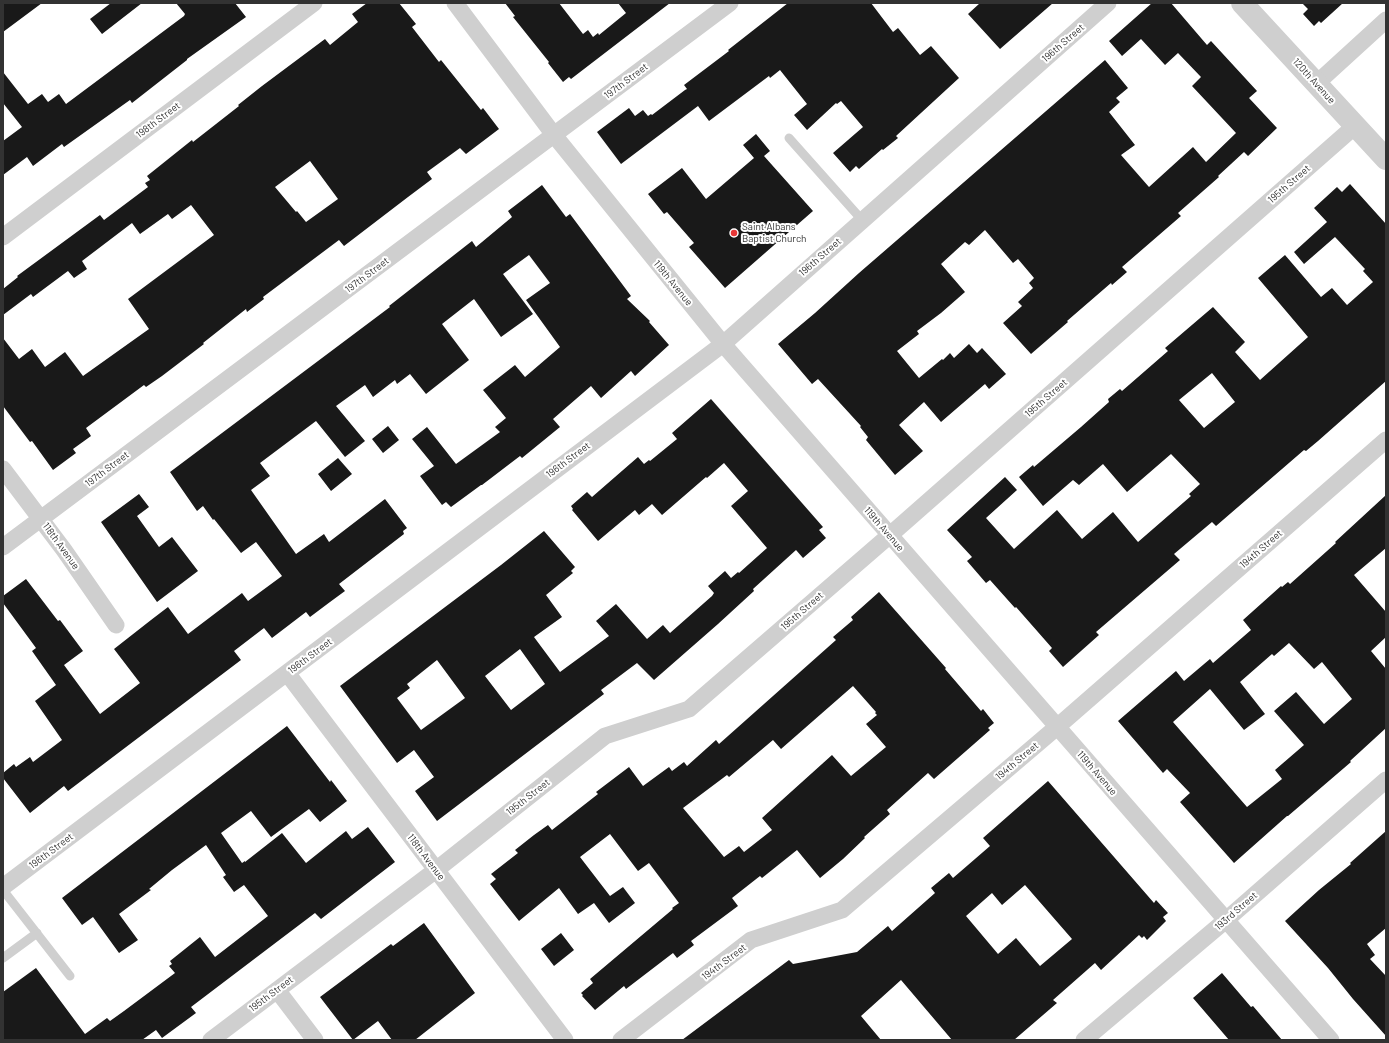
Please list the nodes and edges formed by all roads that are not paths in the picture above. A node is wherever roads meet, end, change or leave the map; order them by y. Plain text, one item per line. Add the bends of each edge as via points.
1 (314, 3) edge
2 (455, 3) edge
3 (730, 3) edge
4 (1108, 3) edge
5 (1242, 3) edge
6 (1386, 20) edge
7 (1317, 83) junction
8 (1355, 126) junction
9 (554, 135) junction
10 (789, 138) dead end
11 (1386, 159) edge
12 (862, 220) junction
13 (3, 237) edge
14 (722, 344) junction
15 (1386, 440) edge
16 (3, 469) edge
17 (40, 519) junction
18 (890, 535) junction
19 (3, 547) edge
20 (116, 625) dead end
21 (287, 673) junction
22 (1057, 727) junction
23 (1386, 780) edge
24 (436, 870) junction
25 (3, 887) edge
26 (3, 890) edge
27 (1226, 920) junction
28 (37, 933) junction
29 (3, 958) edge
30 (70, 976) dead end
31 (277, 990) junction
32 (211, 1040) edge
33 (315, 1040) edge
34 (565, 1040) edge
35 (621, 1040) edge
36 (1084, 1040) edge
37 (1331, 1040) edge

1 - 13 street, 198th Street
2 - 9 street, 119th Avenue
3 - 9 street, 197th Street
4 - 12 street, 196th Street
5 - 7 street, 120th Avenue
6 - 7 street
7 - 8 street, 120th Avenue
8 - 11 street, 120th Avenue
8 - 18 street, 195th Street
9 - 14 street, 119th Avenue
9 - 17 street, 197th Street
10 - 12 lane
12 - 14 street, 196th Street
14 - 18 street, 119th Avenue
14 - 21 street, 196th Street
15 - 22 street, 194th Street
16 - 17 street, 118th Avenue
17 - 19 street, 197th Street
17 - 20 street, 118th Avenue
18 - 22 street, 119th Avenue
18 - 24 street, 195th Street via 689,709 606,736
21 - 24 street, 118th Avenue
21 - 25 street, 196th Street
22 - 27 street, 119th Avenue
22 - 35 street, 194th Street via 842,910 751,940
23 - 27 street, 193rd Street
24 - 31 street, 195th Street
24 - 34 street, 118th Avenue
26 - 28 lane
27 - 36 street, 193rd Street
27 - 37 street, 119th Avenue
28 - 29 lane
28 - 30 lane
31 - 32 street, 195th Street
31 - 33 street

